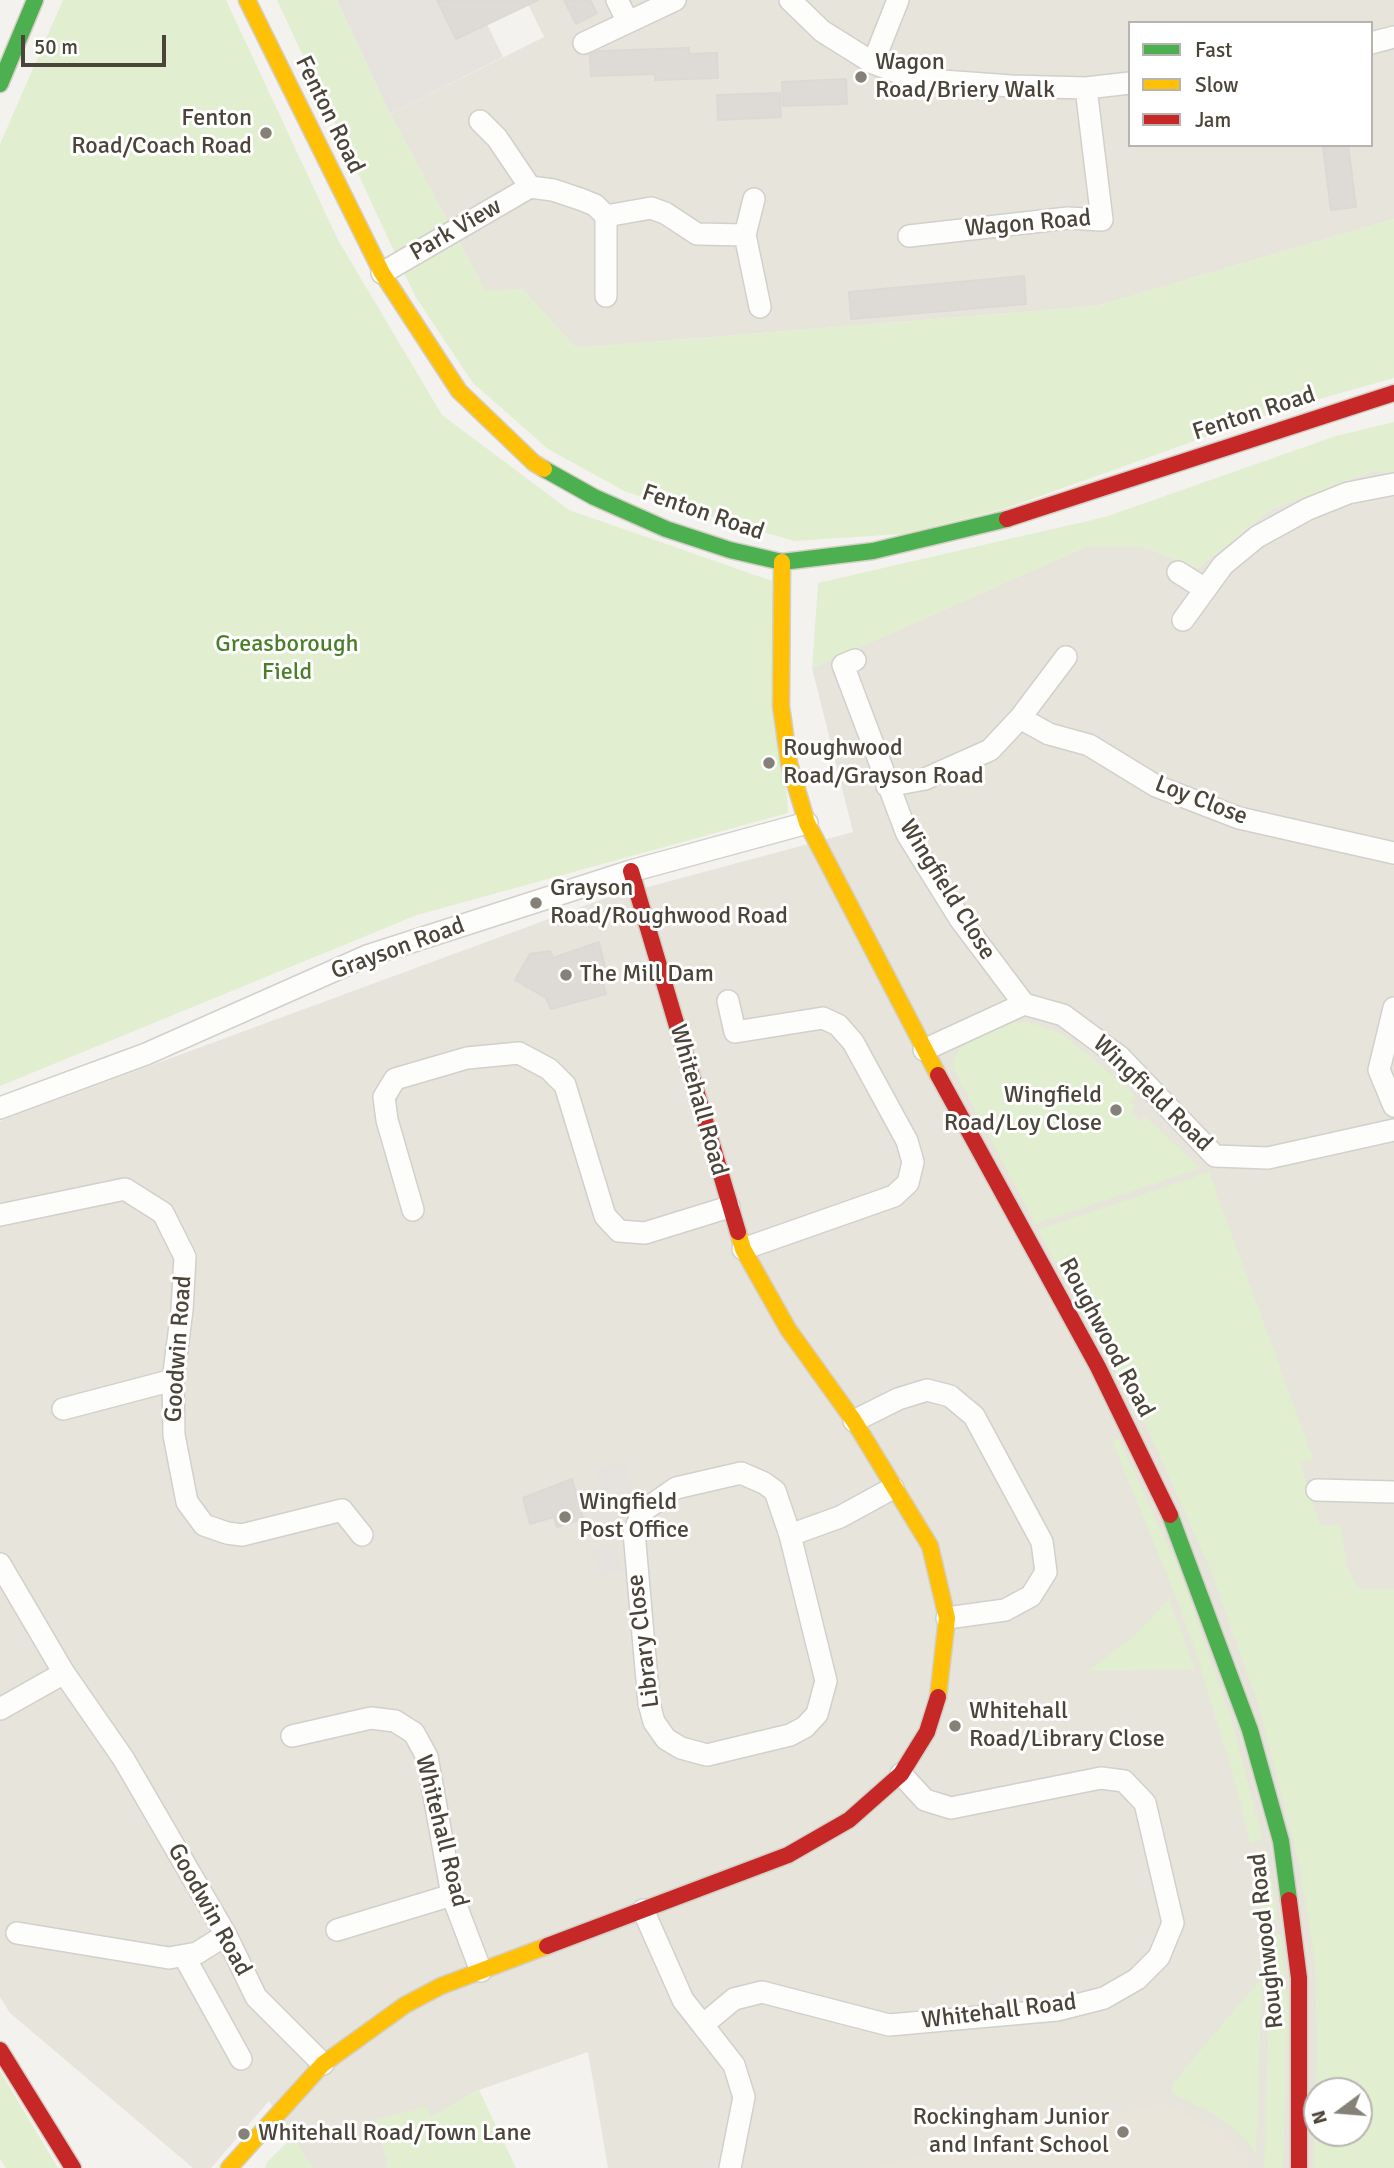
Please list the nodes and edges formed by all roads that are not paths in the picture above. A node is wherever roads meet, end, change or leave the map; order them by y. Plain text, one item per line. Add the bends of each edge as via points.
1 (35, 0) edge
2 (247, 0) edge
3 (617, 0) edge
4 (675, 0) edge
5 (790, 0) edge
6 (898, 0) edge
7 (628, 22) junction
8 (1394, 37) edge
9 (1373, 42) edge
10 (584, 43) dead end
11 (873, 63) junction
12 (1128, 83) edge
13 (0, 84) edge
14 (1086, 88) junction
15 (480, 121) dead end
16 (530, 187) junction
17 (754, 199) dead end
18 (606, 215) junction
19 (745, 235) junction
20 (909, 236) dead end
21 (382, 273) junction
22 (606, 296) dead end
23 (760, 307) dead end
24 (1394, 393) edge
25 (1394, 484) edge
26 (782, 562) junction
27 (1178, 572) dead end
28 (1205, 589) junction
29 (1183, 620) dead end
30 (1066, 657) dead end
31 (855, 660) dead end
32 (1020, 718) junction
33 (887, 786) junction
34 (807, 822) junction
35 (1394, 853) edge
36 (631, 871) junction
37 (728, 1001) dead end
38 (1024, 1004) junction
39 (1394, 1008) edge
40 (924, 1050) junction
41 (1394, 1106) edge
42 (0, 1108) edge
43 (1394, 1130) edge
44 (729, 1207) junction
45 (413, 1210) dead end
46 (0, 1215) edge
47 (743, 1249) junction
48 (173, 1380) junction
49 (63, 1409) dead end
50 (854, 1421) junction
51 (894, 1488) junction
52 (1317, 1490) dead end
53 (1394, 1492) edge
54 (362, 1535) dead end
55 (790, 1535) junction
56 (0, 1564) edge
57 (947, 1618) junction
58 (64, 1673) junction
59 (0, 1709) edge
60 (292, 1736) dead end
61 (901, 1774) junction
62 (453, 1895) junction
63 (643, 1910) junction
64 (337, 1930) dead end
65 (17, 1933) dead end
66 (226, 1935) junction
67 (184, 1956) junction
68 (481, 1970) junction
69 (704, 2024) junction
70 (0, 2050) edge
71 (241, 2059) dead end
72 (323, 2064) junction
73 (73, 2168) edge
74 (229, 2168) edge
75 (730, 2168) edge
76 (1299, 2168) edge

1 - 13 street
2 - 21 street, Fenton Road
3 - 7 street
4 - 7 street
5 - 11 street via 822,31
6 - 11 street
7 - 10 street
8 - 9 street
11 - 14 street via 915,79
12 - 14 street
14 - 20 street, Wagon Road via 1102,220 1068,218
15 - 16 street, Park View via 501,132
16 - 18 street, Park View via 580,199
16 - 21 street, Park View
17 - 19 street
18 - 19 street via 651,208 697,234
18 - 22 street
19 - 23 street
21 - 26 street, Fenton Road via 459,391 534,463 594,497 666,529
24 - 26 street, Fenton Road via 984,527 873,551
25 - 28 street via 1348,493 1257,537 1223,565
26 - 34 street, Roughwood Road via 782,715 789,763
27 - 28 street
28 - 29 street
30 - 32 street
31 - 33 street, Wingfield Close via 843,665
32 - 33 street via 989,750 925,779
32 - 35 street, Loy Close via 1049,734 1089,745 1156,786 1239,818
33 - 38 street, Wingfield Close via 907,834 960,919
34 - 36 street, Grayson Road
34 - 40 street, Roughwood Road
36 - 42 street, Grayson Road via 368,956 146,1054
36 - 44 street, Whitehall Road
37 - 47 street via 735,1032 823,1018 838,1025 853,1042 913,1162 908,1183 894,1196
38 - 40 street
38 - 43 street, Wingfield Road via 1063,1015 1120,1057 1215,1156 1268,1158
39 - 41 street via 1378,1070
40 - 76 street, Roughwood Road via 1098,1367 1181,1536 1250,1730 1281,1841 1299,1978
44 - 45 street, Whitehall Road via 645,1233 619,1231 605,1216 565,1085 549,1069 519,1053 467,1058 395,1079 384,1097 387,1119
44 - 47 street, Whitehall Road
46 - 48 street, Goodwin Road via 125,1189 163,1213 185,1257
47 - 50 street, Whitehall Road via 788,1329
48 - 49 street
48 - 54 street, Goodwin Road via 174,1436 187,1502 204,1525 242,1535 342,1510
50 - 51 street, Whitehall Road
50 - 57 street via 927,1390 950,1396 974,1416 1042,1542 1046,1572 1031,1596 1005,1610
51 - 55 street via 840,1517
51 - 57 street, Whitehall Road via 930,1546
52 - 53 street
55 - 55 street, Library Close via 775,1491 741,1473 665,1493 639,1516 634,1532 636,1582 649,1703 654,1722 666,1739 681,1748 707,1755 790,1735 817,1714 826,1681
56 - 58 street, Goodwin Road
57 - 61 street, Whitehall Road via 935,1706 927,1732
58 - 59 street
58 - 66 street, Goodwin Road via 122,1758
60 - 62 street, Whitehall Road via 371,1718 395,1721 414,1733 427,1757
61 - 63 street, Whitehall Road via 849,1820 788,1855
61 - 69 street, Whitehall Road via 925,1800 951,1808 1101,1778 1124,1781 1145,1803 1173,1923 1159,1957 1137,1979 1104,1998 1057,2010 889,2025 762,1992 734,1999
62 - 64 street
62 - 68 street, Whitehall Road
63 - 68 street, Whitehall Road
63 - 69 street via 683,2000
65 - 67 street via 169,1958
66 - 67 street
66 - 72 street, Goodwin Road via 256,1997
67 - 71 street
68 - 72 street, Whitehall Road via 405,2005
69 - 75 street via 734,2065 744,2097
70 - 73 street
72 - 74 street, Whitehall Road

